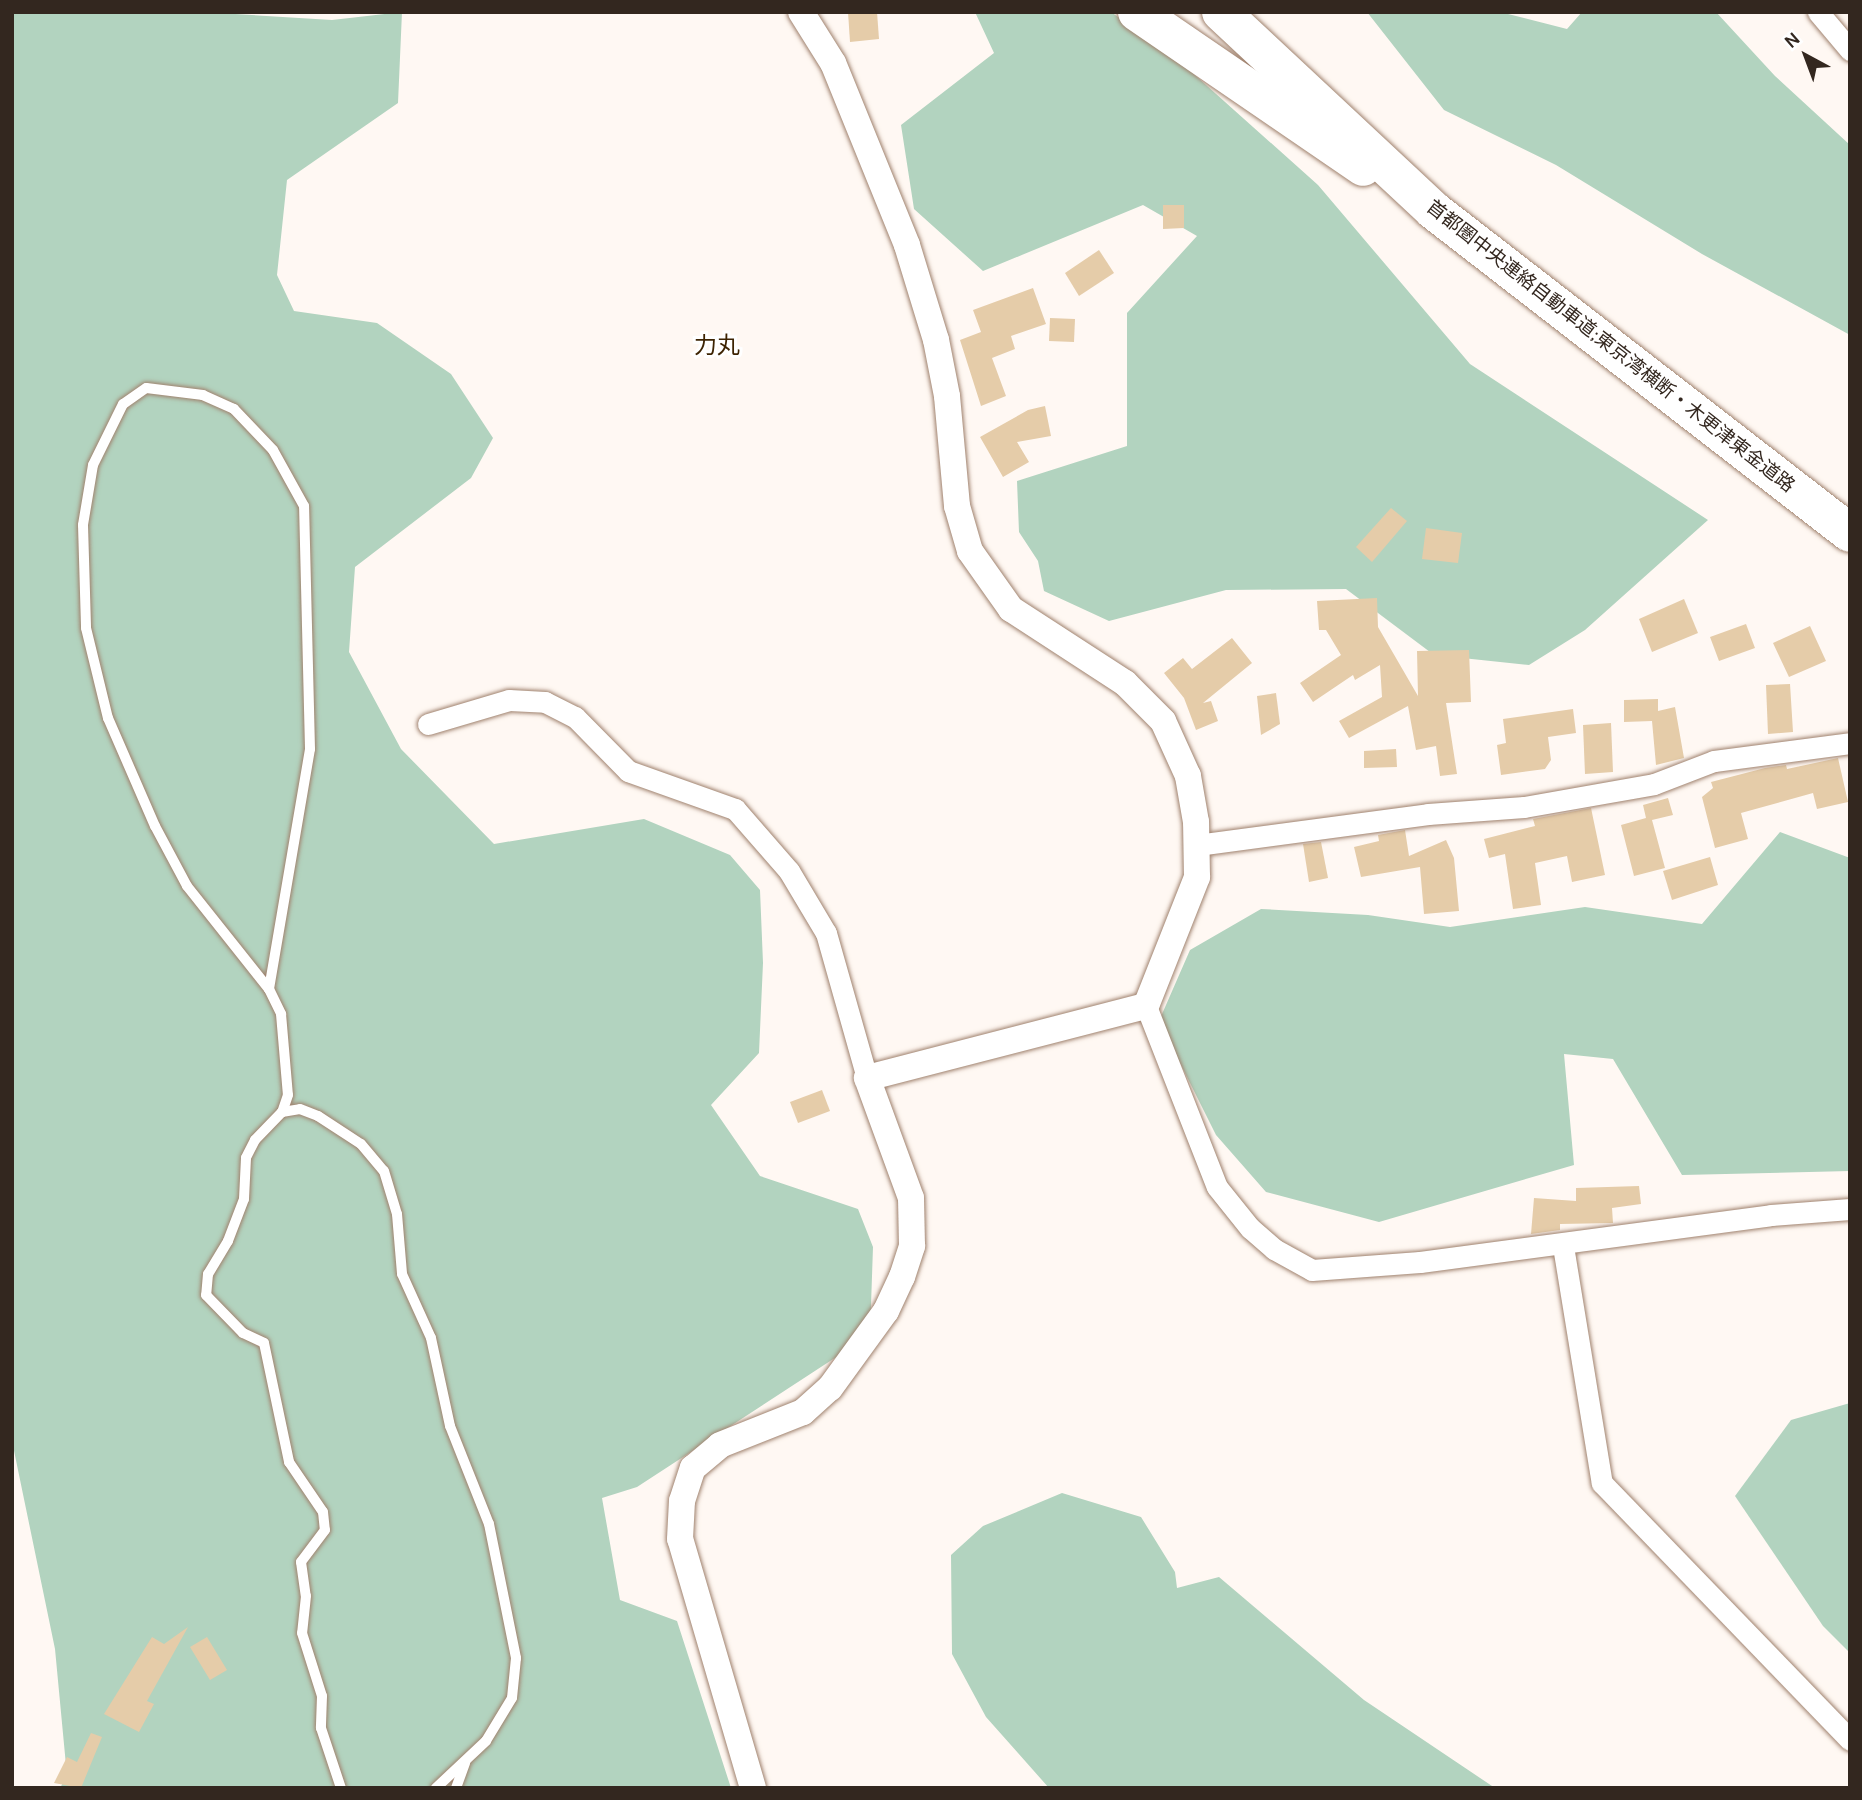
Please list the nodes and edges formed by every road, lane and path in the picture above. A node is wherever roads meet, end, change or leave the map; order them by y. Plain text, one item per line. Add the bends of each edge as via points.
1 (801, 12) edge
2 (1137, 12) edge
3 (1221, 12) edge
4 (1818, 12) edge
5 (1850, 50) edge
6 (1433, 210) junction
7 (1850, 533) edge
8 (428, 724) dead end
9 (1850, 743) edge
10 (1197, 845) junction
11 (269, 989) junction
12 (1146, 1006) junction
13 (867, 1078) junction
14 (282, 1112) junction
15 (1850, 1209) edge
16 (1563, 1246) junction
17 (1850, 1740) edge
18 (466, 1761) junction
19 (341, 1788) edge
20 (436, 1788) edge
21 (456, 1788) edge
22 (753, 1788) edge

1 - 10 street via 833,63 907,245 936,340 947,396 957,506 970,551 1011,609 1125,683 1163,720 1188,776
2 - 6 highway via 1311,135
3 - 6 highway, 首都圏中央連絡自動車道;東京湾横断・木更津東金道路
4 - 5 street
6 - 7 highway, 首都圏中央連絡自動車道;東京湾横断・木更津東金道路
8 - 13 street via 509,701 545,702 575,717 628,771 735,809 789,871 826,933
9 - 10 street via 1714,761 1654,784 1524,807 1428,814
10 - 12 street via 1197,877
11 - 11 lane via 187,886 155,827 113,730 94,664 82,566 86,498 93,465 122,404 146,388 203,395 234,409 273,450 304,506 310,749
11 - 14 lane via 281,1014 288,1096
12 - 13 street
12 - 16 street via 1217,1187 1250,1228 1293,1260 1312,1270
13 - 22 street via 911,1198 912,1246 902,1277 886,1311 830,1388 803,1412 736,1435 712,1451 693,1468 682,1501 680,1539 726,1682
14 - 18 lane via 300,1109 318,1116 361,1144 384,1171 397,1214 402,1273 431,1338 450,1426 489,1524 516,1658 512,1698 486,1741
14 - 19 lane via 246,1158 244,1199 228,1241 208,1274 206,1295 243,1333 264,1343 289,1462 323,1512 325,1530 301,1562 306,1595 302,1633 322,1696 321,1728
15 - 16 street via 1771,1215
16 - 17 street via 1602,1483
18 - 20 lane
18 - 21 lane

